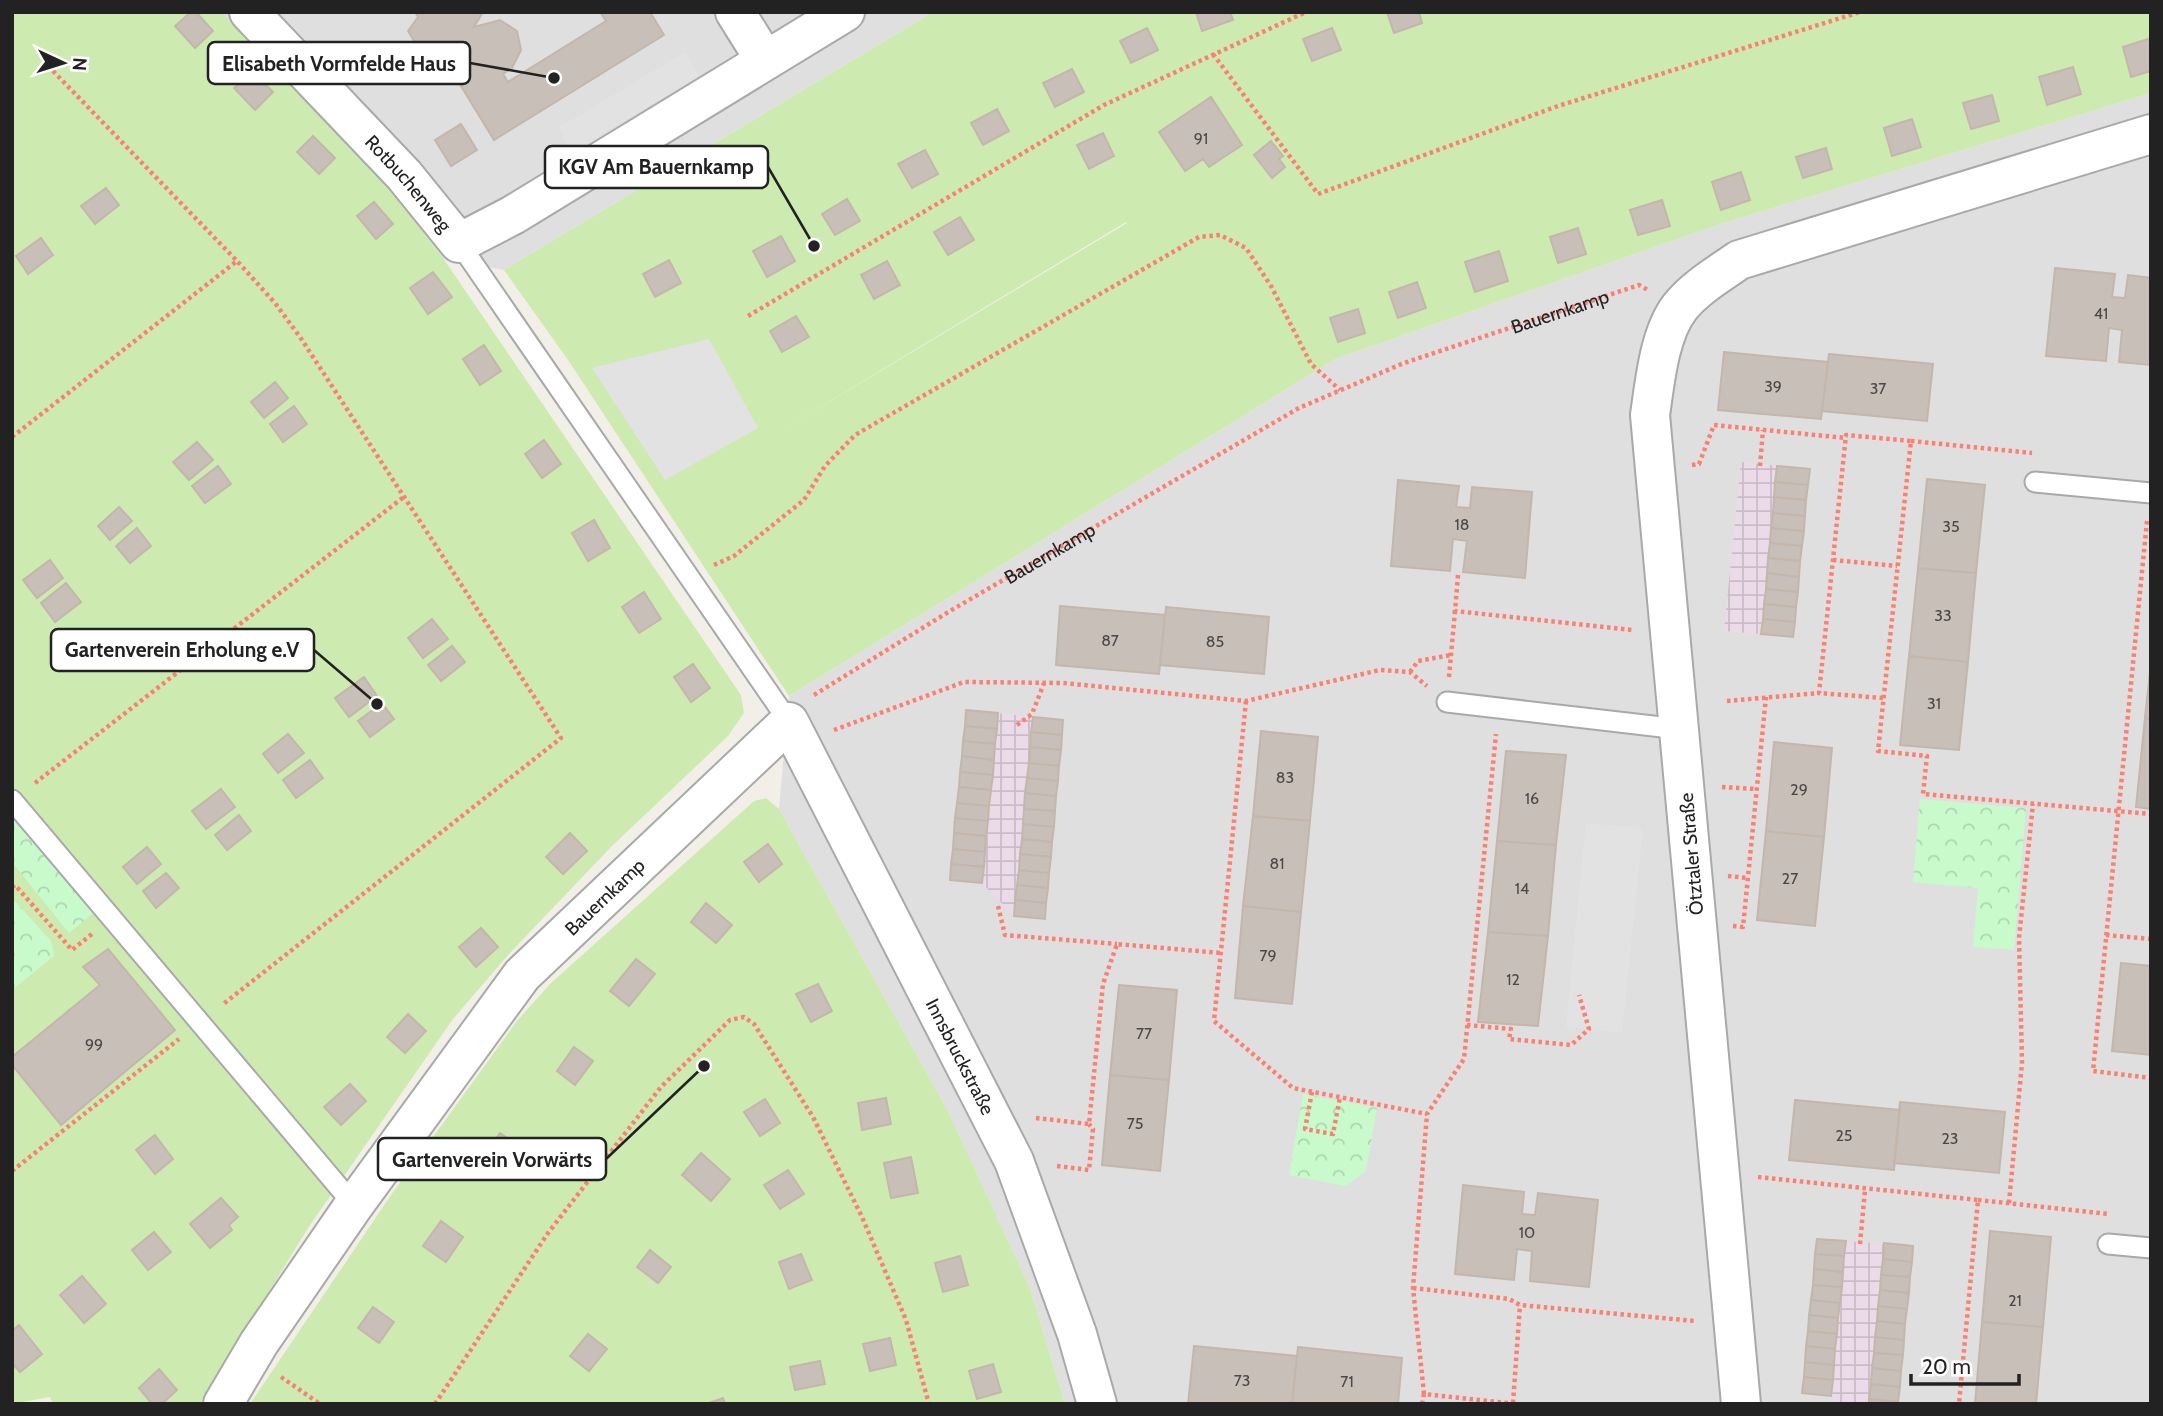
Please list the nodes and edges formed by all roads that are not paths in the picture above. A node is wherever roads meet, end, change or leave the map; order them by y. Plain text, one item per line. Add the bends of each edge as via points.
1 (249, 12) edge
2 (735, 12) edge
3 (845, 12) edge
4 (765, 60) junction
5 (2151, 134) edge
6 (458, 243) junction
7 (2035, 482) dead end
8 (2150, 493) edge
9 (1447, 702) road end
10 (789, 722) junction
11 (1679, 729) junction
12 (13, 800) edge
13 (354, 1205) junction
14 (2108, 1244) road end
15 (2151, 1248) edge
16 (223, 1404) edge
17 (1097, 1404) edge
18 (1741, 1404) edge

1 - 6 street, Rotbuchenweg via 404,175
2 - 4 street
3 - 4 street, Rotbuchenweg
4 - 6 street, Rotbuchenweg via 513,215
5 - 11 street, Ötztaler Straße via 1739,260 1679,308 1659,356 1650,415
6 - 10 lane
7 - 8 lane
9 - 11 lane
10 - 13 street, Bauernkamp via 523,975
10 - 17 street, Innsbruckstraße via 1014,1161 1077,1334
11 - 18 street, Ötztaler Straße
12 - 13 lane
13 - 16 street, Bauernkamp
14 - 15 lane

